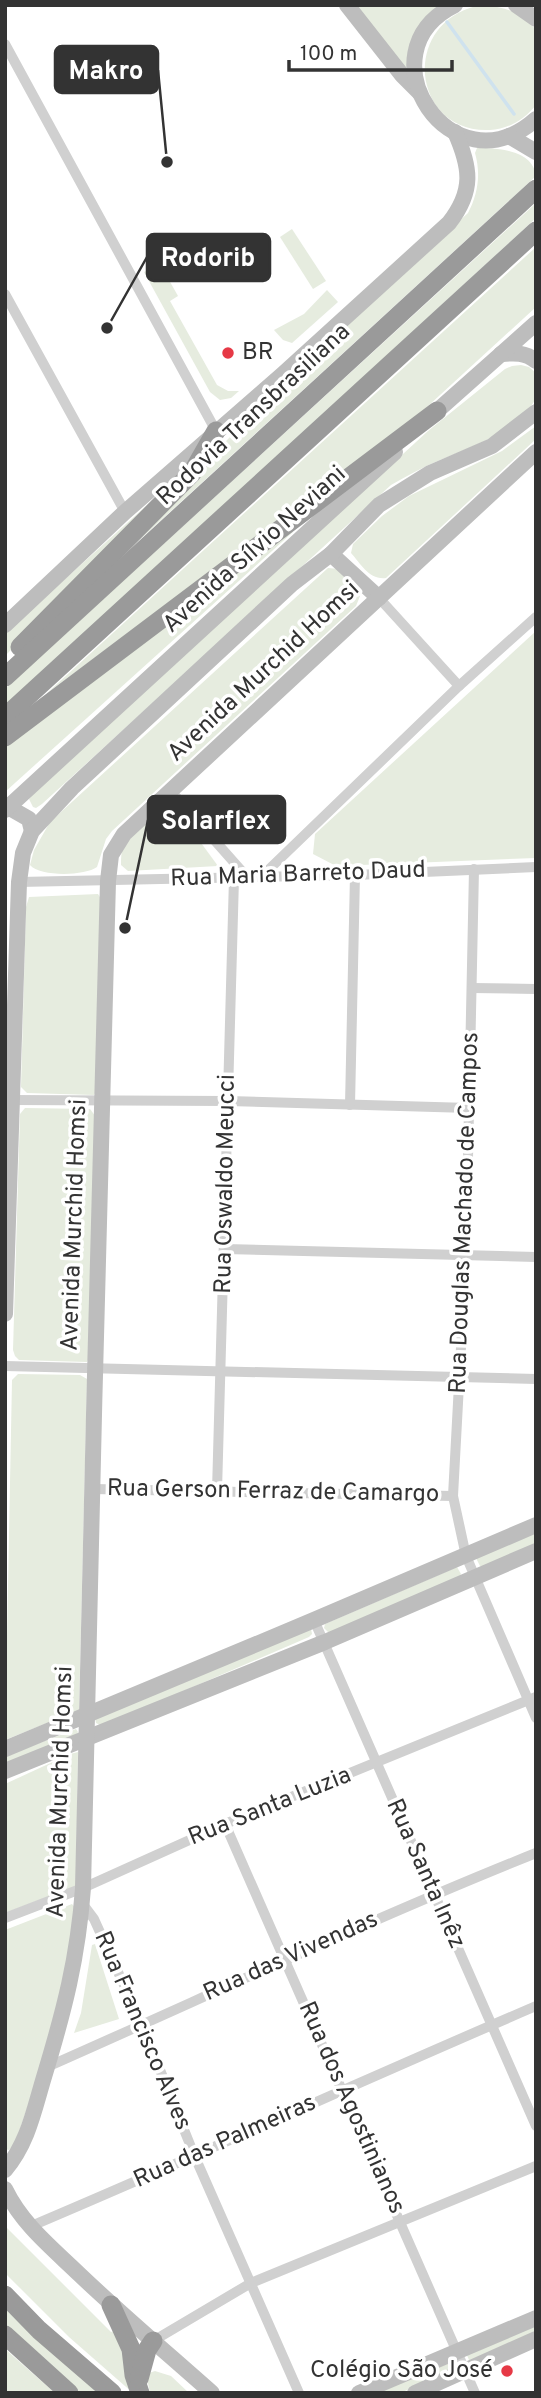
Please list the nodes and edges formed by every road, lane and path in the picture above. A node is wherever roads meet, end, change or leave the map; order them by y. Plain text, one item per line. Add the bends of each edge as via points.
1 (347, 5) edge
2 (455, 5) edge
3 (5, 44) edge
4 (419, 92) junction
5 (536, 119) edge
6 (455, 132) junction
7 (509, 136) junction
8 (536, 152) edge
9 (536, 189) edge
10 (536, 231) edge
11 (5, 294) edge
12 (536, 323) edge
13 (501, 354) junction
14 (536, 361) edge
15 (437, 411) junction
16 (536, 412) edge
17 (216, 431) junction
18 (536, 452) edge
19 (125, 512) junction
20 (331, 554) junction
21 (379, 597) junction
22 (536, 617) edge
23 (5, 625) edge
24 (5, 662) edge
25 (5, 677) edge
26 (459, 686) junction
27 (5, 717) edge
28 (5, 737) edge
29 (170, 790) junction
30 (7, 809) edge
31 (32, 831) junction
32 (536, 867) edge
33 (474, 869) junction
34 (355, 875) junction
35 (247, 877) junction
36 (261, 877) junction
37 (234, 878) junction
38 (108, 881) junction
39 (19, 882) junction
40 (472, 988) junction
41 (536, 989) edge
42 (8, 1032) edge
43 (11, 1100) junction
44 (103, 1101) junction
45 (228, 1101) junction
46 (349, 1105) junction
47 (469, 1108) junction
48 (7, 1171) edge
49 (225, 1249) junction
50 (466, 1254) junction
51 (536, 1257) edge
52 (5, 1314) edge
53 (5, 1366) edge
54 (93, 1368) junction
55 (220, 1370) junction
56 (460, 1378) junction
57 (536, 1379) edge
58 (93, 1489) junction
59 (217, 1491) junction
60 (453, 1496) junction
61 (536, 1525) edge
62 (536, 1551) edge
63 (466, 1556) junction
64 (475, 1578) junction
65 (314, 1620) junction
66 (325, 1642) junction
67 (532, 1699) edge
68 (86, 1716) junction
69 (536, 1718) edge
70 (86, 1739) junction
71 (5, 1749) edge
72 (376, 1764) junction
73 (5, 1771) edge
74 (225, 1824) junction
75 (536, 1853) edge
76 (433, 1894) junction
77 (82, 1896) junction
78 (5, 1918) edge
79 (285, 1958) junction
80 (536, 2006) edge
81 (142, 2025) junction
82 (492, 2025) junction
83 (47, 2067) junction
84 (342, 2090) junction
85 (536, 2126) edge
86 (195, 2157) junction
87 (536, 2165) edge
88 (5, 2170) edge
89 (5, 2189) edge
90 (400, 2222) junction
91 (29, 2227) junction
92 (251, 2283) junction
93 (5, 2295) edge
94 (111, 2305) junction
95 (536, 2318) edge
96 (5, 2335) edge
97 (536, 2339) edge
98 (153, 2341) junction
99 (457, 2351) junction
100 (465, 2371) junction
101 (139, 2392) edge
102 (69, 2393) edge
103 (112, 2393) edge
104 (212, 2393) edge
105 (299, 2393) edge
106 (359, 2393) edge
107 (415, 2393) edge
108 (475, 2393) edge

1 - 4 main road
2 - 4 main road via 433,21 421,39 415,60
3 - 17 street
4 - 6 main road via 429,112
5 - 7 main road
6 - 7 main road via 487,140
6 - 17 main road via 468,169 461,208
7 - 8 main road
9 - 25 highway, Rodovia Transbrasiliana
10 - 27 highway
11 - 19 street
12 - 13 main road, Avenida Sílvio Neviani
13 - 14 main road via 516,353
13 - 15 main road, Avenida Sílvio Neviani
15 - 28 highway
15 - 30 main road, Avenida Sílvio Neviani
16 - 20 main road, Avenida Murchid Homsi via 492,446 430,473 379,505
17 - 19 main road
17 - 24 highway via 192,473
18 - 21 main road, Avenida Murchid Homsi
19 - 23 main road
20 - 21 main road
20 - 31 main road, Avenida Murchid Homsi via 292,584 136,728
21 - 26 street
21 - 29 main road, Avenida Murchid Homsi
22 - 26 street
26 - 36 street
29 - 35 street
29 - 38 main road, Avenida Murchid Homsi via 124,834 111,855
30 - 31 main road via 29,819
31 - 39 main road, Avenida Murchid Homsi
32 - 33 street, Rua Maria Barreto Daud
33 - 34 street, Rua Maria Barreto Daud
33 - 40 street, Rua Douglas Machado de Campos
34 - 36 street, Rua Maria Barreto Daud
34 - 46 street
35 - 36 street, Rua Maria Barreto Daud
35 - 37 street, Rua Maria Barreto Daud
37 - 38 street, Rua Maria Barreto Daud
37 - 45 street, Rua Oswaldo Meucci
38 - 39 street, Rua Maria Barreto Daud
38 - 44 main road, Avenida Murchid Homsi
39 - 42 main road, Avenida Murchid Homsi
40 - 41 street
40 - 47 street, Rua Douglas Machado de Campos
42 - 43 main road, Avenida Murchid Homsi
43 - 44 street
43 - 48 main road, Avenida Murchid Homsi
44 - 45 street
44 - 54 main road, Avenida Murchid Homsi
45 - 46 street
45 - 49 street, Rua Oswaldo Meucci
46 - 47 street
47 - 50 street, Rua Douglas Machado de Campos
48 - 52 main road, Avenida Murchid Homsi
49 - 50 street
49 - 55 street, Rua Oswaldo Meucci
50 - 51 street
50 - 56 street, Rua Douglas Machado de Campos
53 - 54 street
54 - 55 street
54 - 58 main road, Avenida Murchid Homsi
55 - 56 street
55 - 59 street, Rua Oswaldo Meucci
56 - 57 street
56 - 60 street, Rua Douglas Machado de Campos
58 - 59 street, Rua Gerson Ferraz de Camargo
58 - 68 main road, Avenida Murchid Homsi
59 - 60 street, Rua Gerson Ferraz de Camargo
60 - 63 street, Rua Douglas Machado de Campos
61 - 63 main road
62 - 64 main road
63 - 64 street, Rua Douglas Machado de Campos
63 - 65 main road
64 - 66 main road
64 - 67 street, Rua Douglas Machado de Campos
65 - 66 street, Rua Santa Inêz
65 - 68 main road
66 - 70 main road
66 - 72 street, Rua Santa Inêz
67 - 69 street, Rua Douglas Machado de Campos
67 - 72 street, Rua Santa Luzia
68 - 70 main road, Avenida Murchid Homsi
68 - 71 main road
70 - 73 main road
70 - 77 main road, Avenida Murchid Homsi
72 - 74 street, Rua Santa Luzia
72 - 76 street, Rua Santa Inêz
74 - 77 street, Rua Santa Luzia
74 - 79 street, Rua dos Agostinianos
75 - 76 street, Rua das Vivendas
76 - 79 street, Rua das Vivendas
76 - 82 street, Rua Santa Inêz
77 - 78 street, Rua Santa Luzia
77 - 81 street, Rua Francisco Alves
77 - 83 main road, Avenida Murchid Homsi via 70,1985
79 - 81 street, Rua das Vivendas
79 - 84 street, Rua dos Agostinianos
80 - 82 street, Rua das Palmeiras
81 - 83 street, Rua das Vivendas
81 - 86 street, Rua Francisco Alves
82 - 84 street, Rua das Palmeiras
82 - 85 street, Rua Santa Inêz
83 - 88 main road, Avenida Murchid Homsi via 25,2140
84 - 86 street, Rua das Palmeiras
84 - 90 street, Rua dos Agostinianos
86 - 91 street, Rua das Palmeiras
86 - 92 street, Rua Francisco Alves
87 - 90 street
89 - 91 main road
90 - 92 street
90 - 99 street, Rua dos Agostinianos
91 - 94 main road
92 - 98 street
92 - 105 street, Rua Francisco Alves
93 - 103 highway
94 - 98 main road
94 - 101 highway via 131,2349
95 - 99 main road
96 - 102 highway
97 - 100 main road
98 - 101 highway via 141,2367
98 - 104 main road
99 - 100 street, Rua dos Agostinianos
99 - 106 main road
100 - 107 main road
100 - 108 street, Rua dos Agostinianos

